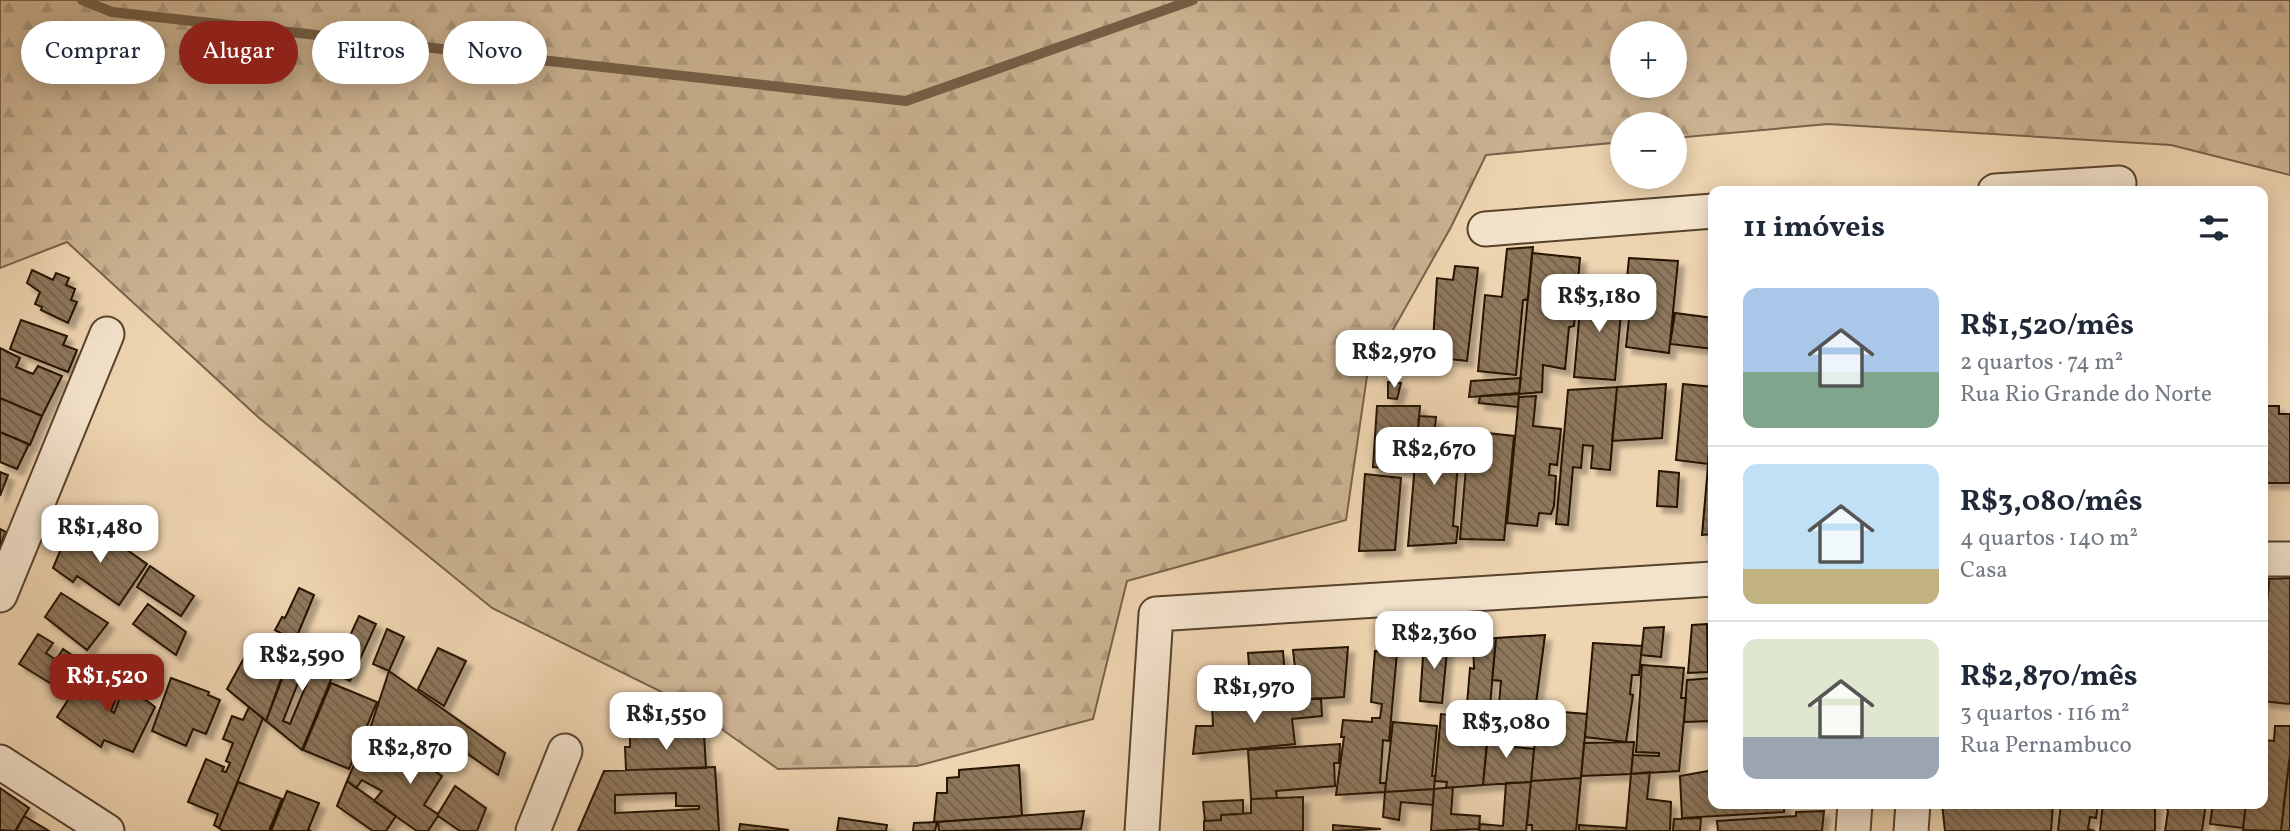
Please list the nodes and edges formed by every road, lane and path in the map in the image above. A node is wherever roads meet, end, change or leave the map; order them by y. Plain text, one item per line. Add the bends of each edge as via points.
1 (2119, 183) dead end
2 (2072, 186) edge
3 (1708, 211) edge
4 (1485, 229) dead end
5 (107, 334) dead end
6 (2268, 559) edge
7 (2290, 559) edge
8 (1708, 579) edge
9 (0, 596) edge
10 (565, 751) dead end
11 (0, 762) edge
12 (1854, 809) edge
13 (1913, 809) edge
14 (107, 831) edge
15 (533, 831) edge
16 (1142, 831) edge
17 (1853, 831) edge
18 (1911, 831) edge

1 - 2 street
3 - 4 street
5 - 9 street
6 - 7 street
8 - 16 street via 1156,614
10 - 15 street
11 - 14 street
12 - 17 street
13 - 18 street

